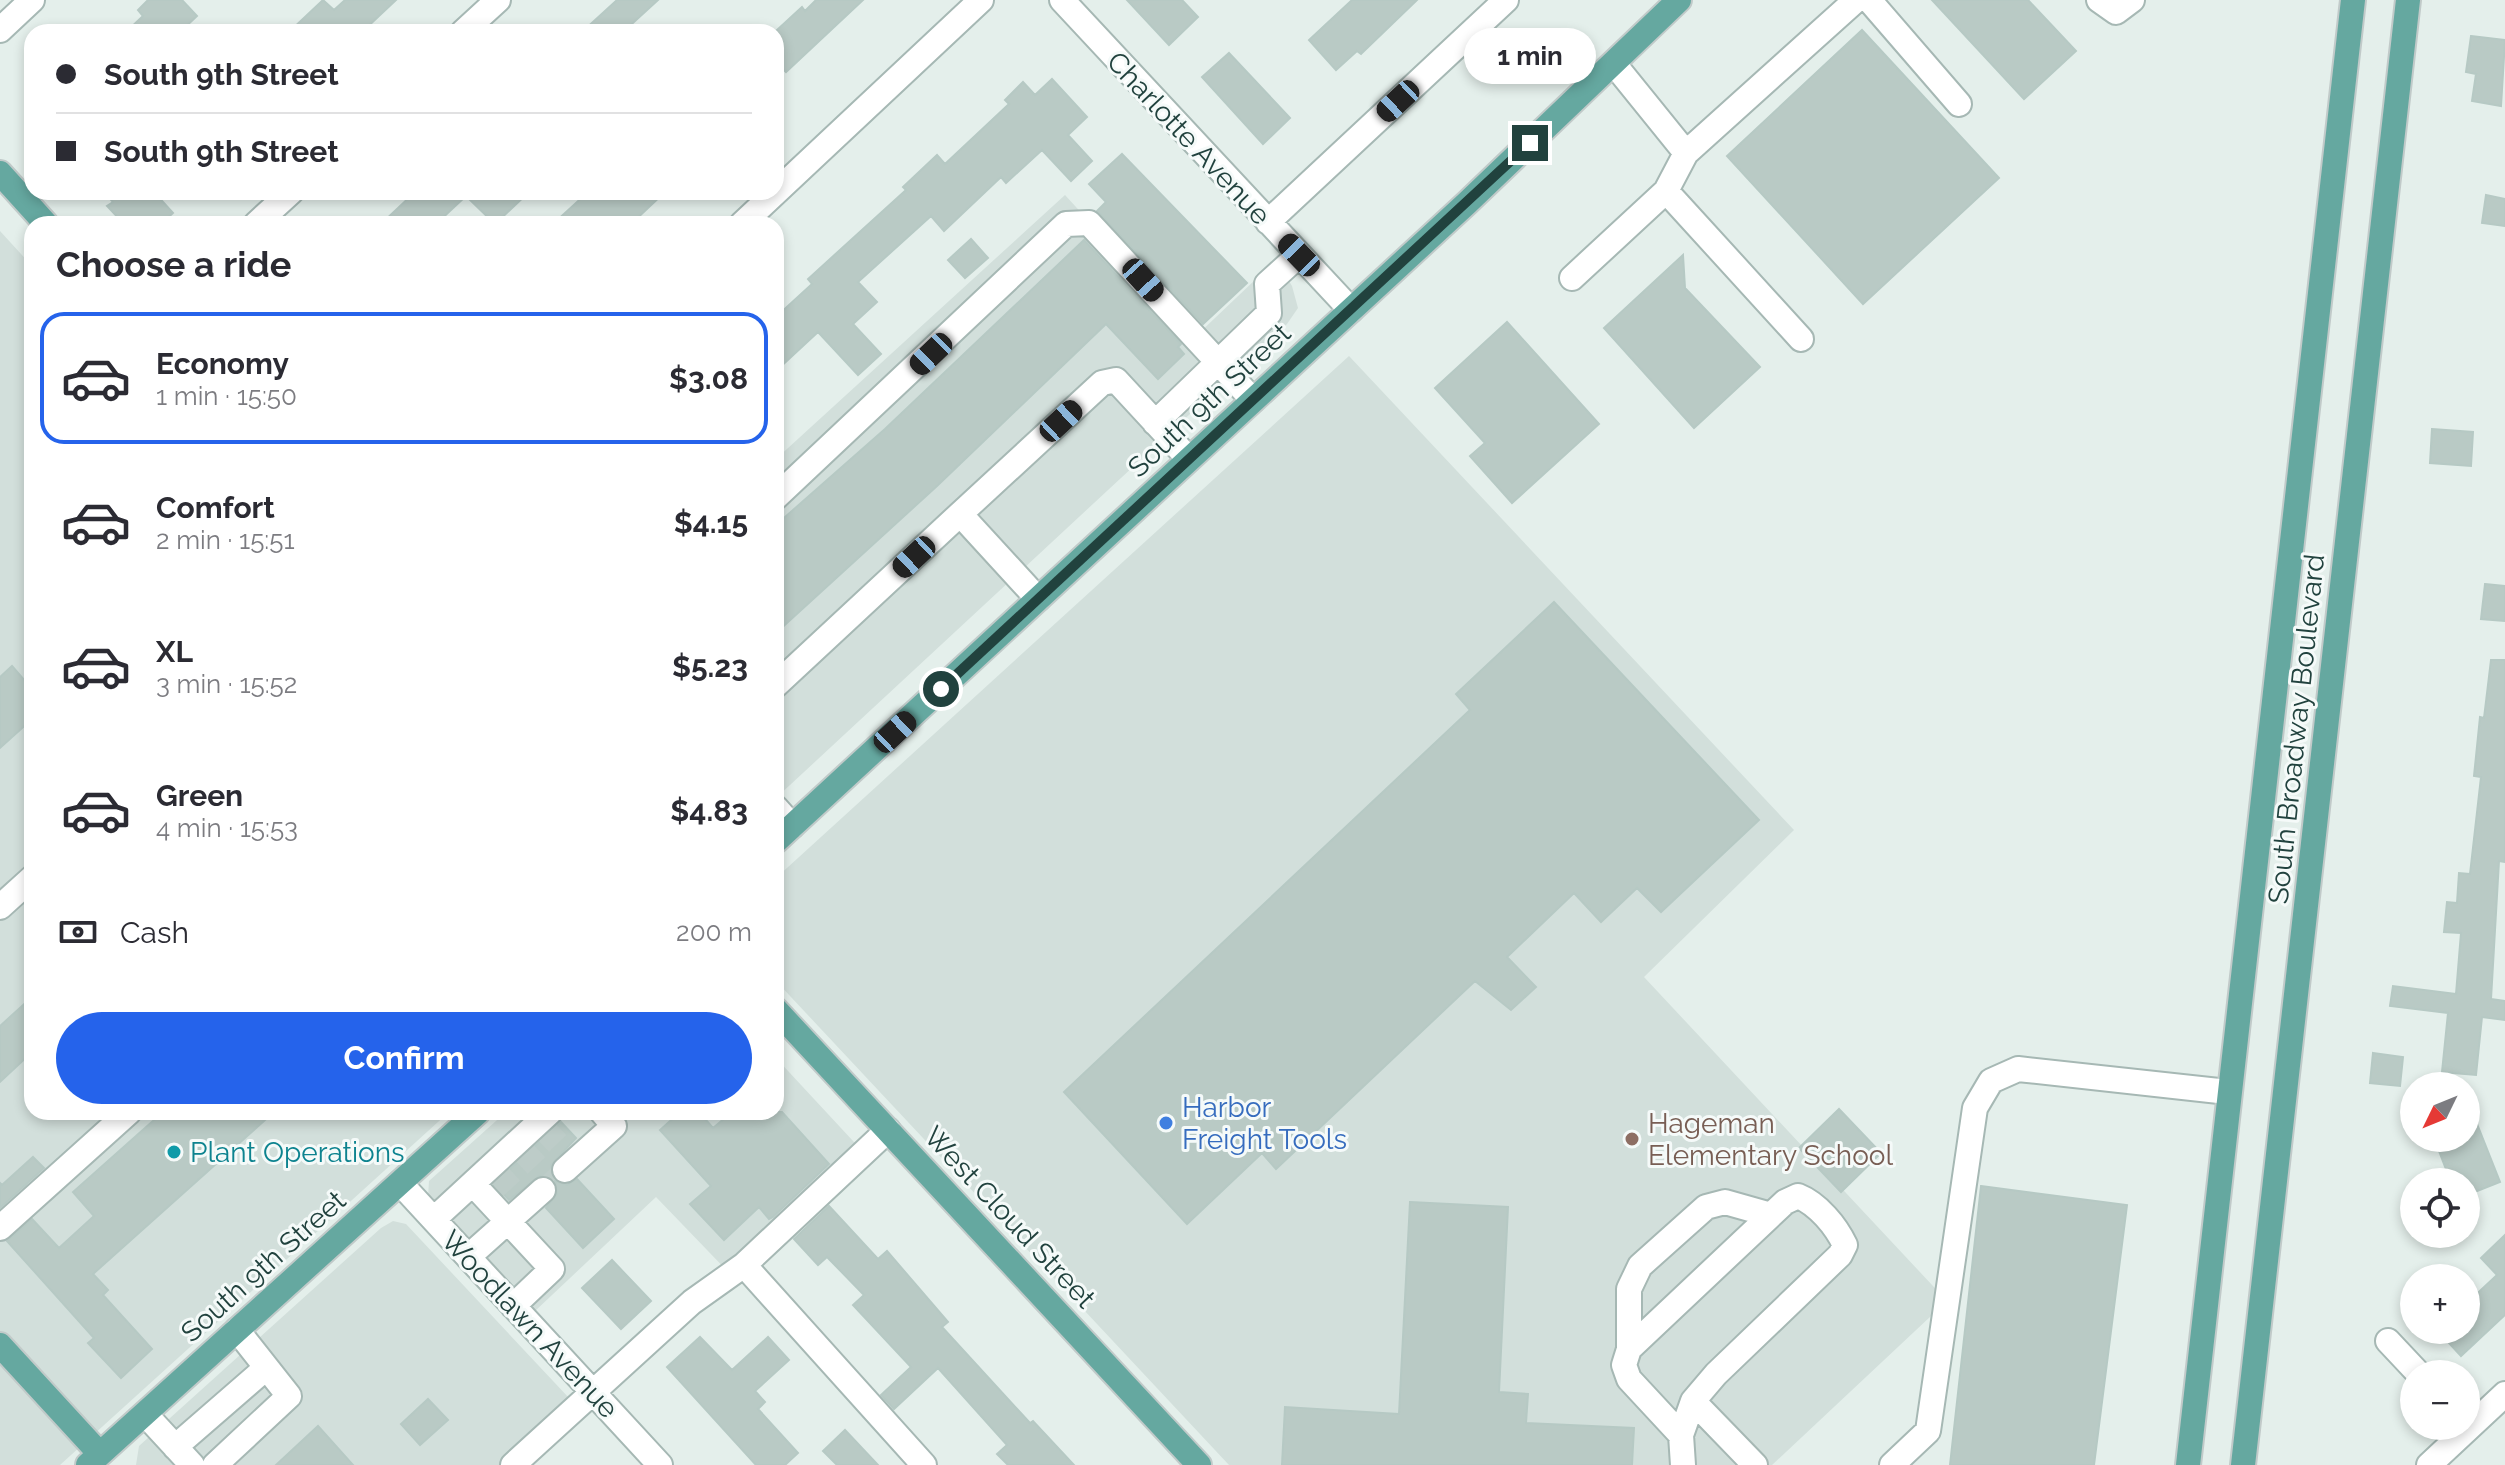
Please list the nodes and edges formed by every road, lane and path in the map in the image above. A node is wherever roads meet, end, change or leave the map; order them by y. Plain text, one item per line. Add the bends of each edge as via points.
1 (32, 0) edge
2 (498, 0) edge
3 (981, 0) edge
4 (1062, 0) edge
5 (1506, 0) edge
6 (1679, 0) edge
7 (1856, 0) edge
8 (1869, 0) edge
9 (2099, 0) edge
10 (2132, 0) edge
11 (2353, 0) edge
12 (2408, 0) edge
13 (472, 24) edge
14 (0, 30) edge
15 (1614, 64) junction
16 (1959, 104) dead end
17 (1686, 153) junction
18 (0, 173) edge
19 (784, 185) edge
20 (1666, 191) junction
21 (24, 200) edge
22 (24, 200) edge
23 (282, 200) edge
24 (768, 200) edge
25 (39, 216) edge
26 (265, 216) edge
27 (751, 216) edge
28 (1268, 222) junction
29 (1299, 255) junction
30 (1572, 278) dead end
31 (1351, 310) junction
32 (1801, 339) dead end
33 (1218, 362) junction
34 (1253, 400) junction
35 (1155, 423) junction
36 (1189, 459) junction
37 (784, 489) edge
38 (960, 514) junction
39 (1038, 599) junction
40 (784, 678) edge
41 (784, 833) edge
42 (24, 885) edge
43 (0, 907) edge
44 (784, 1019) edge
45 (2228, 1092) junction
46 (120, 1120) edge
47 (468, 1120) edge
48 (543, 1120) edge
49 (609, 1120) edge
50 (888, 1130) junction
51 (568, 1161) dead end
52 (400, 1183) junction
53 (473, 1184) junction
54 (529, 1197) dead end
55 (1771, 1215) junction
56 (434, 1219) junction
57 (508, 1222) junction
58 (0, 1228) edge
59 (468, 1257) junction
60 (744, 1265) junction
61 (513, 1306) junction
62 (237, 1330) junction
63 (2388, 1341) dead end
64 (0, 1345) edge
65 (1629, 1349) junction
66 (2406, 1360) edge
67 (266, 1368) junction
68 (593, 1392) junction
69 (2505, 1394) edge
70 (1693, 1401) junction
71 (145, 1414) junction
72 (2480, 1416) edge
73 (1681, 1435) junction
74 (2454, 1440) edge
75 (183, 1456) edge
76 (99, 1461) edge
77 (215, 1465) edge
78 (513, 1465) edge
79 (660, 1465) edge
80 (924, 1465) edge
81 (1199, 1465) edge
82 (1683, 1465) edge
83 (1755, 1465) edge
84 (1892, 1465) edge
85 (2188, 1465) edge
86 (2243, 1465) edge
87 (2429, 1465) edge

1 - 14 street
2 - 13 street
3 - 19 street
4 - 28 street, Charlotte Avenue
5 - 28 street
6 - 15 main road, South 9th Street
7 - 17 street
8 - 16 street
9 - 10 street via 2116,12
11 - 45 main road, South Broadway Boulevard
12 - 86 main road, South Broadway Boulevard
15 - 17 street
15 - 31 main road, South 9th Street
17 - 20 street
18 - 21 main road
20 - 30 street
20 - 32 street
22 - 25 main road
23 - 26 street
24 - 27 street
28 - 29 street, Charlotte Avenue
29 - 31 street, Charlotte Avenue
29 - 33 street via 1267,284 1269,313
31 - 34 main road, South 9th Street
33 - 34 street
33 - 35 street
33 - 37 street via 1089,223 1076,221 1066,224
34 - 36 main road, South 9th Street
35 - 36 street
35 - 38 street via 1116,380 1102,383
36 - 39 main road, South 9th Street
38 - 39 street
38 - 40 street
39 - 41 main road, South 9th Street
42 - 43 street
44 - 50 main road, West Cloud Street
45 - 84 street via 2018,1069 1991,1081 1975,1108 1928,1431
45 - 85 main road, South Broadway Boulevard
46 - 58 street
47 - 52 main road, South 9th Street
48 - 53 street
49 - 51 street via 614,1126
50 - 60 street
50 - 81 main road, West Cloud Street
52 - 56 street, Woodlawn Avenue
52 - 62 main road, South 9th Street
53 - 56 street
53 - 57 street
54 - 57 street
55 - 65 street
55 - 65 street via 1725,1202 1706,1207 1640,1266 1629,1289
55 - 70 street via 1798,1196 1810,1201 1845,1245
56 - 59 street, Woodlawn Avenue
57 - 59 street
57 - 61 street via 552,1269
59 - 61 street, Woodlawn Avenue
60 - 68 street via 692,1302
60 - 80 street
61 - 68 street, Woodlawn Avenue
62 - 67 street
62 - 71 main road, South 9th Street
63 - 66 street
64 - 76 main road
65 - 73 street via 1624,1365 1629,1379
67 - 75 street
67 - 77 street via 289,1396
68 - 78 street
68 - 79 street, Woodlawn Avenue
69 - 72 street
70 - 73 street
70 - 83 street
71 - 75 street
71 - 76 main road, South 9th Street
73 - 82 street
74 - 87 street

